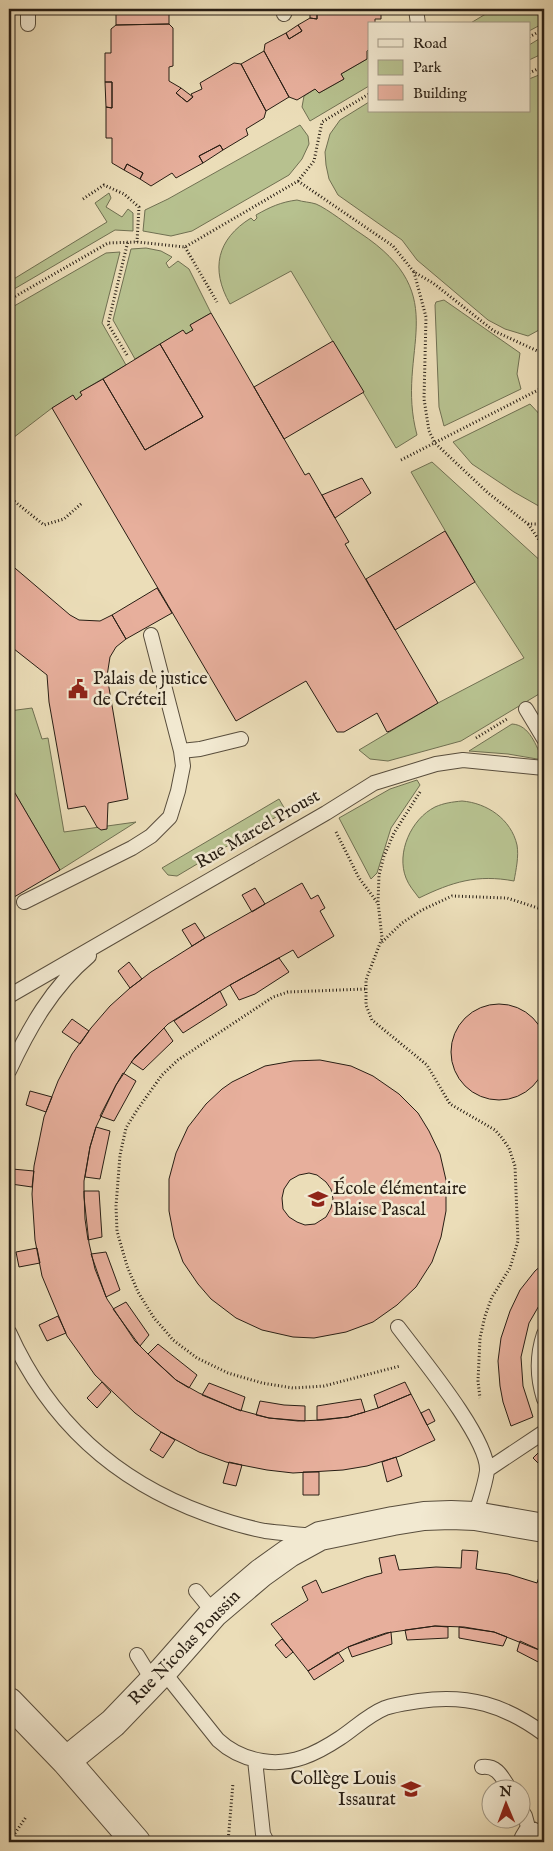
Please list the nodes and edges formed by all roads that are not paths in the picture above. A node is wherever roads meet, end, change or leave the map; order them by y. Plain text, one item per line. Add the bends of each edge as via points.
1 (28, 9) edge
2 (416, 9) edge
3 (418, 22) edge
4 (28, 24) dead end
5 (152, 635) dead end
6 (526, 709) road end
7 (241, 739) dead end
8 (544, 740) edge
9 (181, 751) junction
10 (544, 768) edge
11 (24, 902) dead end
12 (116, 933) junction
13 (9, 996) edge
14 (9, 1071) edge
15 (398, 1327) dead end
16 (9, 1332) edge
17 (544, 1334) edge
18 (544, 1399) edge
19 (544, 1432) edge
20 (487, 1470) junction
21 (476, 1516) junction
22 (544, 1528) edge
23 (320, 1536) junction
24 (196, 1591) dead end
25 (214, 1613) junction
26 (137, 1655) dead end
27 (158, 1676) junction
28 (9, 1702) edge
29 (544, 1734) edge
30 (255, 1760) junction
31 (66, 1761) junction
32 (482, 1767) dead end
33 (503, 1778) edge
34 (525, 1828) edge
35 (544, 1840) edge
36 (136, 1842) edge
37 (267, 1842) edge

1 - 4 lane
2 - 3 lane
5 - 9 lane
6 - 8 lane
7 - 9 lane
9 - 11 lane via 183,766 170,817 151,836
10 - 12 lane, Rue Marcel Proust via 463,760 436,764 374,783
12 - 13 lane, Rue Marcel Proust
12 - 14 lane via 79,964 44,1005
15 - 20 lane via 474,1432
16 - 23 lane via 21,1359 50,1404 86,1444 129,1477 176,1503 226,1521 264,1531
17 - 18 lane via 538,1366
19 - 20 lane
20 - 21 lane
21 - 22 street, Rue Nicolas Poussin
21 - 23 street, Rue Nicolas Poussin via 424,1516
23 - 25 street, Rue Nicolas Poussin via 260,1573
24 - 25 lane
25 - 27 street, Rue Nicolas Poussin
26 - 27 lane
27 - 30 lane via 229,1750
27 - 31 street, Rue Nicolas Poussin via 113,1723
28 - 31 street
29 - 30 lane via 523,1718 486,1704 459,1699 424,1700 384,1709 298,1760 272,1763
30 - 37 lane via 263,1834
31 - 36 street
32 - 33 lane via 492,1767
34 - 35 lane via 525,1832 539,1832

